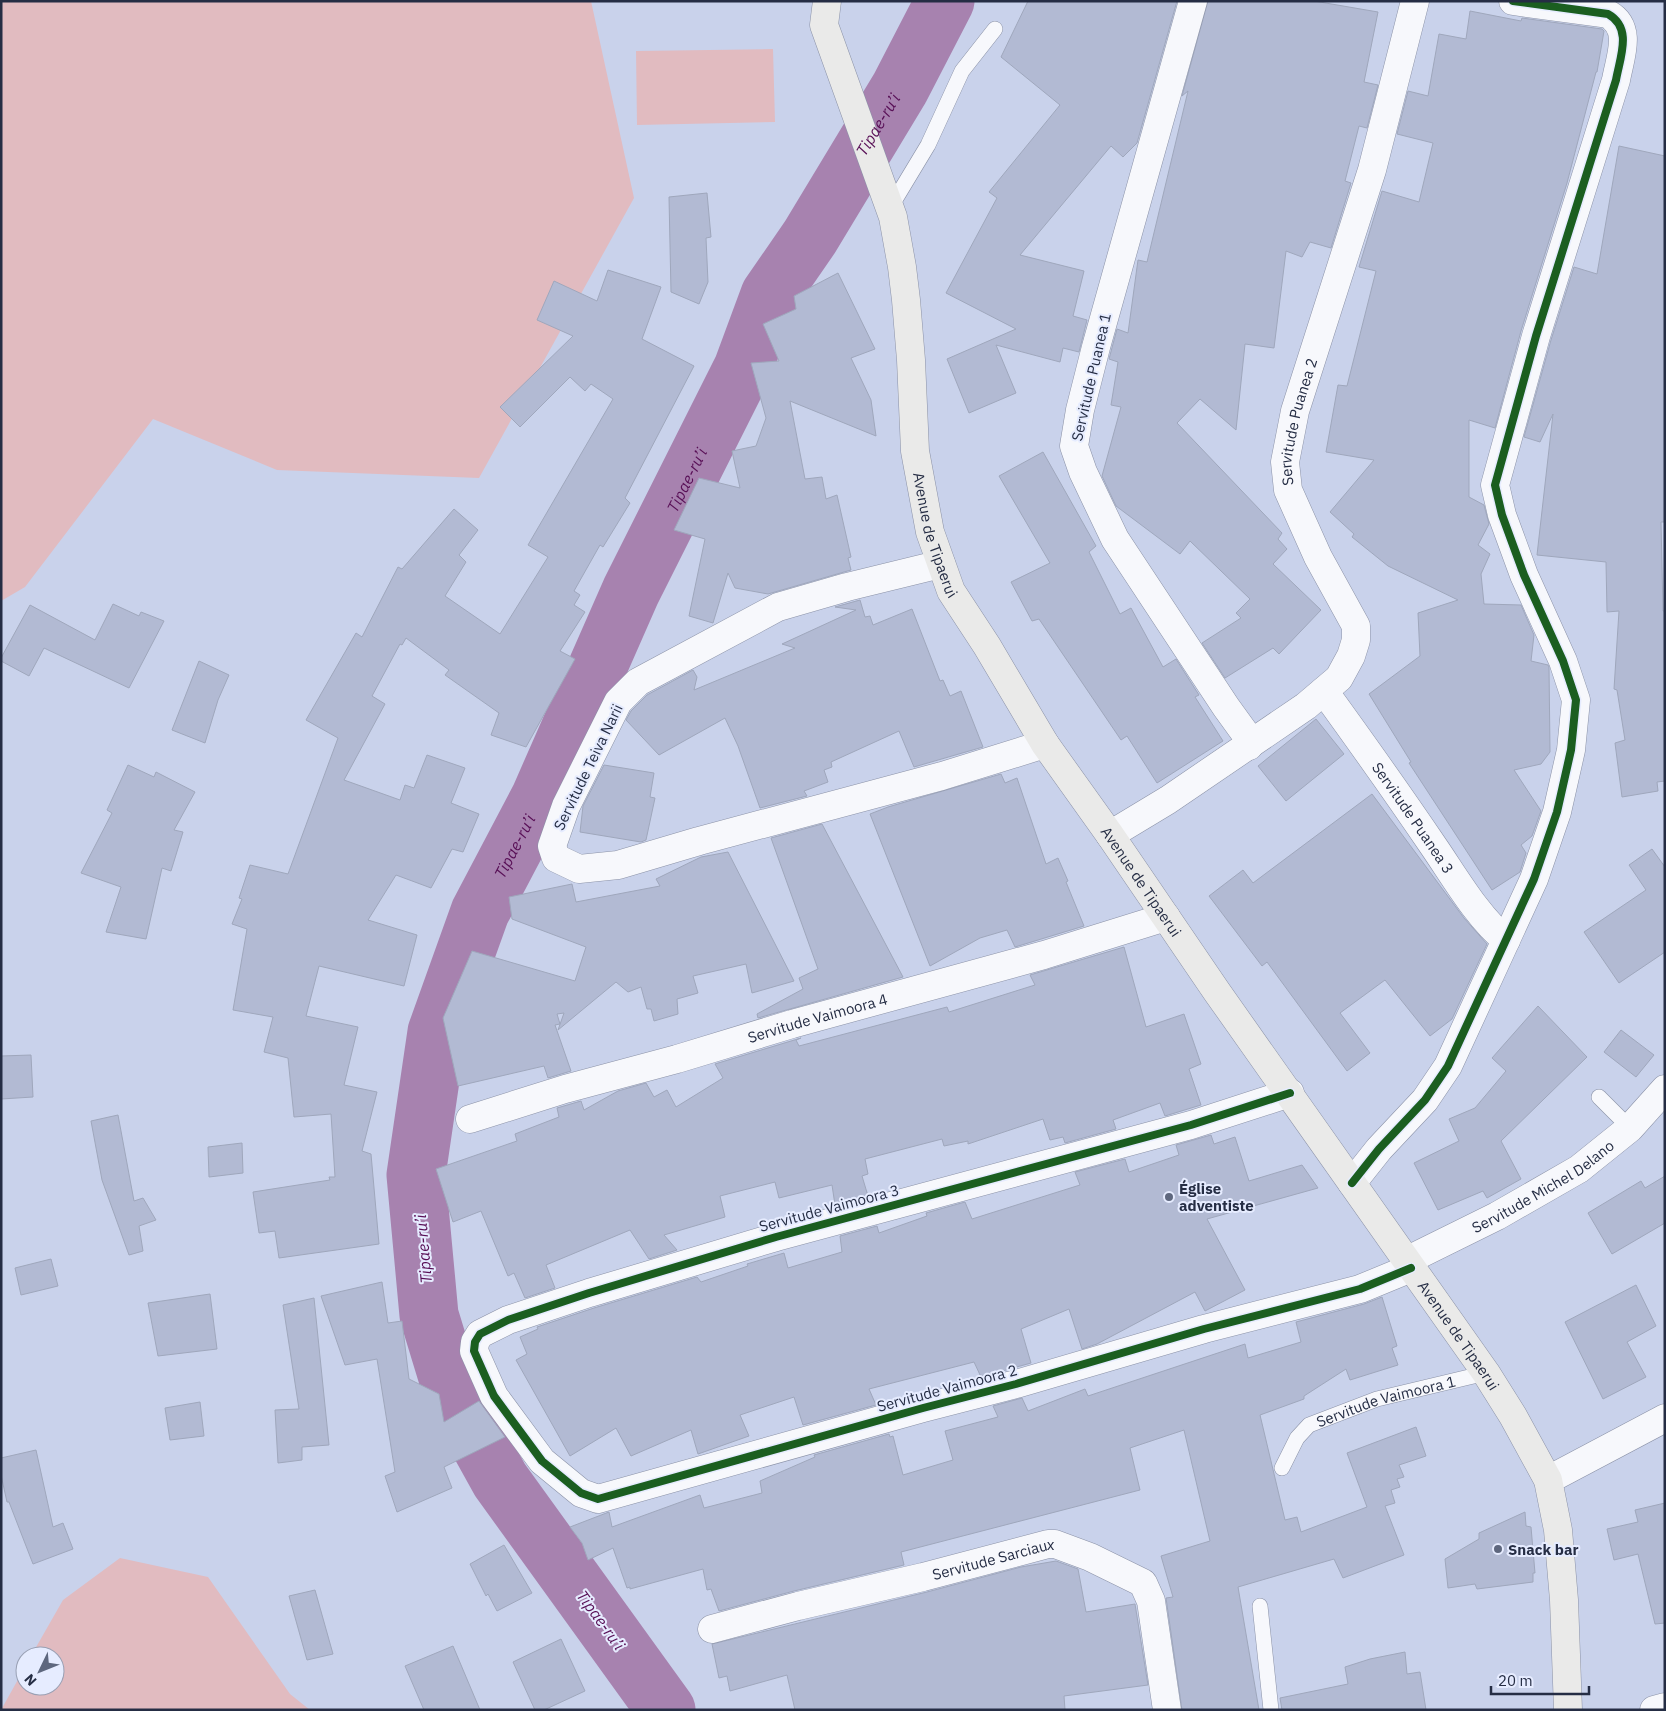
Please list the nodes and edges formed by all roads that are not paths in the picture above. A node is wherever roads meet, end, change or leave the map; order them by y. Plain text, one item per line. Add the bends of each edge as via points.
1 (1193, 1) edge
2 (1414, 1) edge
3 (1513, 1) edge
4 (825, 13) edge
5 (995, 29) dead end
6 (890, 208) junction
7 (941, 564) junction
8 (1324, 691) junction
9 (1045, 744) junction
10 (1250, 746) junction
11 (1110, 835) junction
12 (1166, 917) junction
13 (1506, 940) junction
14 (1665, 1088) edge
15 (1290, 1093) junction
16 (1600, 1096) dead end
17 (470, 1119) dead end
18 (1630, 1128) junction
19 (1352, 1183) junction
20 (1408, 1265) junction
21 (1486, 1373) junction
22 (1665, 1418) edge
23 (515, 1425) joint
24 (1282, 1468) dead end
25 (1548, 1480) junction
26 (1260, 1606) dead end
27 (712, 1629) dead end
28 (1665, 1707) edge
29 (1168, 1710) edge
30 (1271, 1710) edge
31 (1568, 1710) edge
32 (1654, 1710) edge

1 - 10 street, Servitude Puanea 1 via 1096,347 1074,446 1115,538 1247,736
2 - 8 street, Servitude Puanea 2 via 1372,170 1295,411 1285,462 1288,490 1318,557 1356,626 1351,656 1338,678
3 - 13 street via 1608,14 1622,28 1624,38 1616,80 1536,336 1495,485 1502,515 1524,574 1563,661 1576,700 1571,750 1557,812 1534,879
4 - 6 main road, Avenue de Tipaerui
5 - 6 lane via 962,71 928,145
6 - 7 main road, Avenue de Tipaerui via 906,300 915,451 930,532
7 - 9 main road, Avenue de Tipaerui via 952,591
7 - 9 street, Servitude Teiva Narii via 778,607 638,682 618,702 566,806 552,846 556,858 579,869 618,865 942,776
8 - 10 street, Servitude Puanea 2
8 - 13 street, Servitude Puanea 3 via 1463,888 1495,931
9 - 11 main road, Avenue de Tipaerui
10 - 11 street, Servitude Puanea 2
11 - 12 main road, Avenue de Tipaerui
12 - 15 main road, Avenue de Tipaerui
12 - 17 street, Servitude Vaimoora 4
13 - 19 street via 1448,1066 1425,1100
14 - 18 street, Servitude Michel Delano
15 - 19 main road, Avenue de Tipaerui
15 - 23 street, Servitude Vaimoora 3 via 1191,1125 776,1236 508,1320 480,1334 474,1351 494,1396
16 - 18 lane
18 - 20 street, Servitude Michel Delano via 1579,1169
19 - 20 main road, Avenue de Tipaerui
20 - 21 main road, Avenue de Tipaerui
20 - 23 street, Servitude Vaimoora 2 via 1360,1289 1204,1329 598,1499 581,1493 542,1461
21 - 24 lane, Servitude Vaimoora 1 via 1376,1399 1309,1425 1297,1438
21 - 25 main road, Avenue de Tipaerui
22 - 25 street
25 - 31 main road, Avenue de Tipaerui via 1558,1530
26 - 30 lane
27 - 29 street, Servitude Sarciaux via 1055,1544 1143,1583 1151,1601
28 - 32 street

